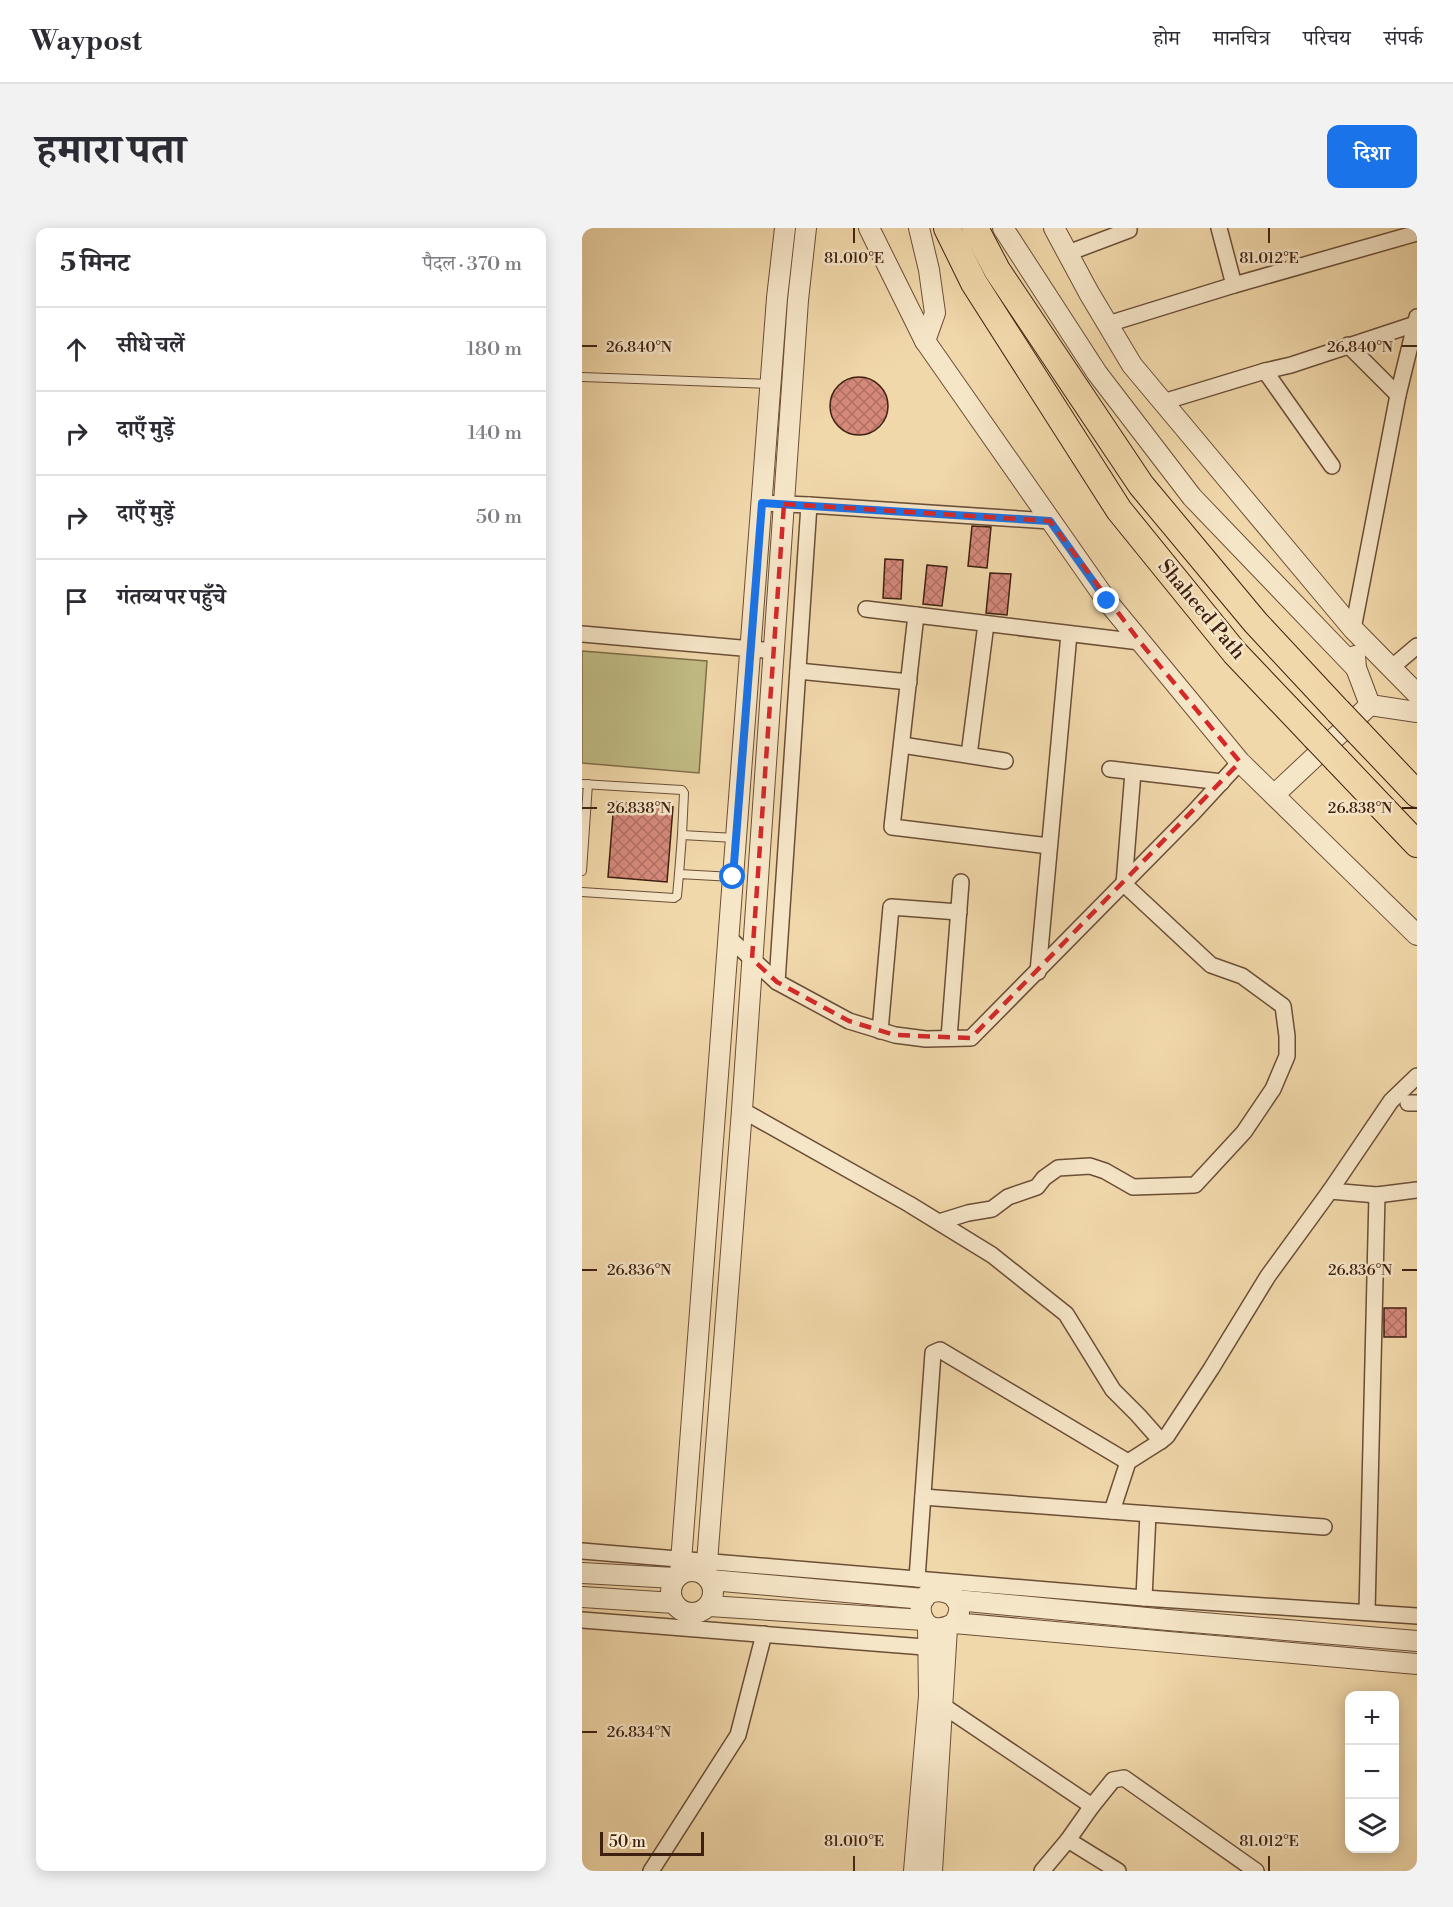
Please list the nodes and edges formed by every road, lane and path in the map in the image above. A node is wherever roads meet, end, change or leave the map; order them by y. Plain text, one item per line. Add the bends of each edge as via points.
1 (785, 228) edge
2 (806, 228) edge
3 (869, 228) edge
4 (919, 228) edge
5 (947, 228) edge
6 (975, 228) edge
7 (1003, 228) edge
8 (1054, 228) edge
9 (1129, 228) edge
10 (1219, 228) edge
11 (1417, 232) edge
12 (1068, 253) junction
13 (1234, 285) junction
14 (1416, 320) edge
15 (1108, 324) junction
16 (925, 340) junction
17 (1348, 345) junction
18 (1264, 370) junction
19 (582, 377) edge
20 (771, 384) junction
21 (1398, 395) junction
22 (1163, 402) junction
23 (1332, 466) dead end
24 (762, 503) junction
25 (784, 504) junction
26 (809, 505) junction
27 (1050, 521) junction
28 (1322, 592) junction
29 (866, 609) dead end
30 (1299, 610) junction
31 (916, 615) junction
32 (986, 624) junction
33 (1353, 629) junction
34 (582, 634) edge
35 (1069, 634) junction
36 (1140, 642) junction
37 (1417, 646) edge
38 (751, 648) junction
39 (775, 651) junction
40 (1356, 668) junction
41 (1391, 668) junction
42 (798, 671) junction
43 (909, 682) junction
44 (1417, 694) edge
45 (1370, 705) junction
46 (1417, 712) edge
47 (902, 745) junction
48 (969, 755) junction
49 (1005, 761) dead end
50 (1240, 762) junction
51 (1110, 769) dead end
52 (1133, 772) junction
53 (1222, 782) junction
54 (585, 784) edge
55 (1417, 794) edge
56 (1275, 795) junction
57 (682, 835) junction
58 (736, 838) junction
59 (1417, 844) edge
60 (1049, 846) junction
61 (582, 871) edge
62 (679, 874) junction
63 (733, 877) junction
64 (961, 882) dead end
65 (1124, 884) junction
66 (582, 892) edge
67 (959, 912) junction
68 (1417, 935) edge
69 (728, 937) junction
70 (752, 960) junction
71 (1038, 972) junction
72 (777, 982) junction
73 (880, 1031) junction
74 (949, 1038) junction
75 (719, 1061) junction
76 (745, 1064) junction
77 (1417, 1076) edge
78 (742, 1110) junction
79 (1417, 1190) edge
80 (1330, 1191) junction
81 (1377, 1194) junction
82 (939, 1222) junction
83 (1161, 1441) junction
84 (1128, 1462) junction
85 (923, 1497) junction
86 (1112, 1511) junction
87 (1148, 1514) junction
88 (1324, 1527) dead end
89 (582, 1551) edge
90 (678, 1571) junction
91 (708, 1572) junction
92 (582, 1573) edge
93 (917, 1579) junction
94 (582, 1597) edge
95 (1144, 1598) junction
96 (924, 1599) junction
97 (956, 1600) junction
98 (674, 1603) junction
99 (709, 1606) junction
100 (1368, 1612) junction
101 (1417, 1616) edge
102 (582, 1620) edge
103 (938, 1624) junction
104 (764, 1634) junction
105 (1417, 1641) edge
106 (938, 1648) junction
107 (1417, 1664) edge
108 (936, 1701) junction
109 (1092, 1806) junction
110 (1068, 1840) junction
111 (651, 1871) edge
112 (914, 1871) edge
113 (932, 1871) edge
114 (1042, 1871) edge
115 (1118, 1871) edge
116 (1256, 1871) edge

1 - 20 street
2 - 25 street
3 - 16 street
4 - 16 street via 935,313
5 - 59 highway, Shaheed Path, bridge via 974,283 1119,510 1235,653
6 - 55 highway, Shaheed Path, bridge via 997,270 1141,485 1256,623
7 - 30 street via 1097,373 1185,488
8 - 12 street
9 - 12 street
10 - 13 street
11 - 13 street
12 - 15 street
13 - 15 street
14 - 17 street
14 - 21 street
15 - 22 street via 1132,364
16 - 27 street
17 - 18 street
17 - 21 street
18 - 22 street
18 - 23 street
19 - 20 lane
20 - 24 street
21 - 33 street
22 - 28 street
24 - 25 street
24 - 38 street
25 - 26 street
25 - 39 street
26 - 27 street
26 - 42 street
27 - 36 street
28 - 30 street
28 - 33 street
29 - 31 street
30 - 40 street
31 - 32 street
31 - 43 street
32 - 35 street
32 - 48 street
33 - 40 street
33 - 41 street
34 - 38 street
35 - 36 street
35 - 60 street
36 - 50 street
37 - 41 street
38 - 39 street
38 - 58 street
39 - 70 street
40 - 45 street
41 - 44 street
42 - 43 street
42 - 72 street
43 - 47 street
45 - 46 street
45 - 56 street
47 - 48 street
47 - 60 street via 892,827
48 - 49 street
50 - 53 street
50 - 56 street
51 - 52 street
52 - 53 street
52 - 65 street
53 - 65 street
54 - 57 lane via 682,790
54 - 61 lane
56 - 68 street
57 - 58 lane
57 - 62 lane
58 - 63 street
60 - 71 street
62 - 63 lane
62 - 66 lane via 674,898
63 - 69 street
64 - 67 street
65 - 71 street
65 - 82 street via 1210,965 1242,976 1283,1006 1287,1056 1273,1089 1244,1132 1195,1185 1133,1187 1090,1166 1058,1168 1036,1187 1008,1197 992,1209
67 - 73 street via 891,907
67 - 74 street
69 - 70 street
69 - 75 street
70 - 72 street
70 - 76 street
71 - 74 street via 971,1038
72 - 73 street via 849,1021
73 - 74 street via 926,1039
75 - 76 street
75 - 90 street
76 - 78 street
77 - 80 street via 1391,1101
78 - 82 street
78 - 91 street
79 - 81 street
80 - 81 street
80 - 83 street via 1268,1276
81 - 100 street
82 - 83 street via 992,1255 1065,1314 1113,1390
83 - 84 street
84 - 85 street via 940,1350 933,1353
84 - 86 street
85 - 86 street
85 - 93 street
86 - 87 street
87 - 88 street
87 - 95 street
89 - 90 street
90 - 91 street
90 - 92 street
90 - 98 street via 671,1592
91 - 93 street
91 - 96 street
91 - 99 street via 714,1593
93 - 95 street
94 - 98 street
95 - 100 street
96 - 97 street via 939,1591
96 - 103 street via 921,1607
97 - 103 street via 959,1613
97 - 105 street
98 - 99 street via 689,1613
99 - 103 street
100 - 101 street
102 - 104 street
103 - 106 street
103 - 107 street
104 - 106 street
104 - 111 street via 738,1735
106 - 108 street
108 - 109 street
108 - 112 street
108 - 113 street
109 - 110 street
109 - 116 street via 1113,1780 1124,1778
110 - 114 street
110 - 115 street

